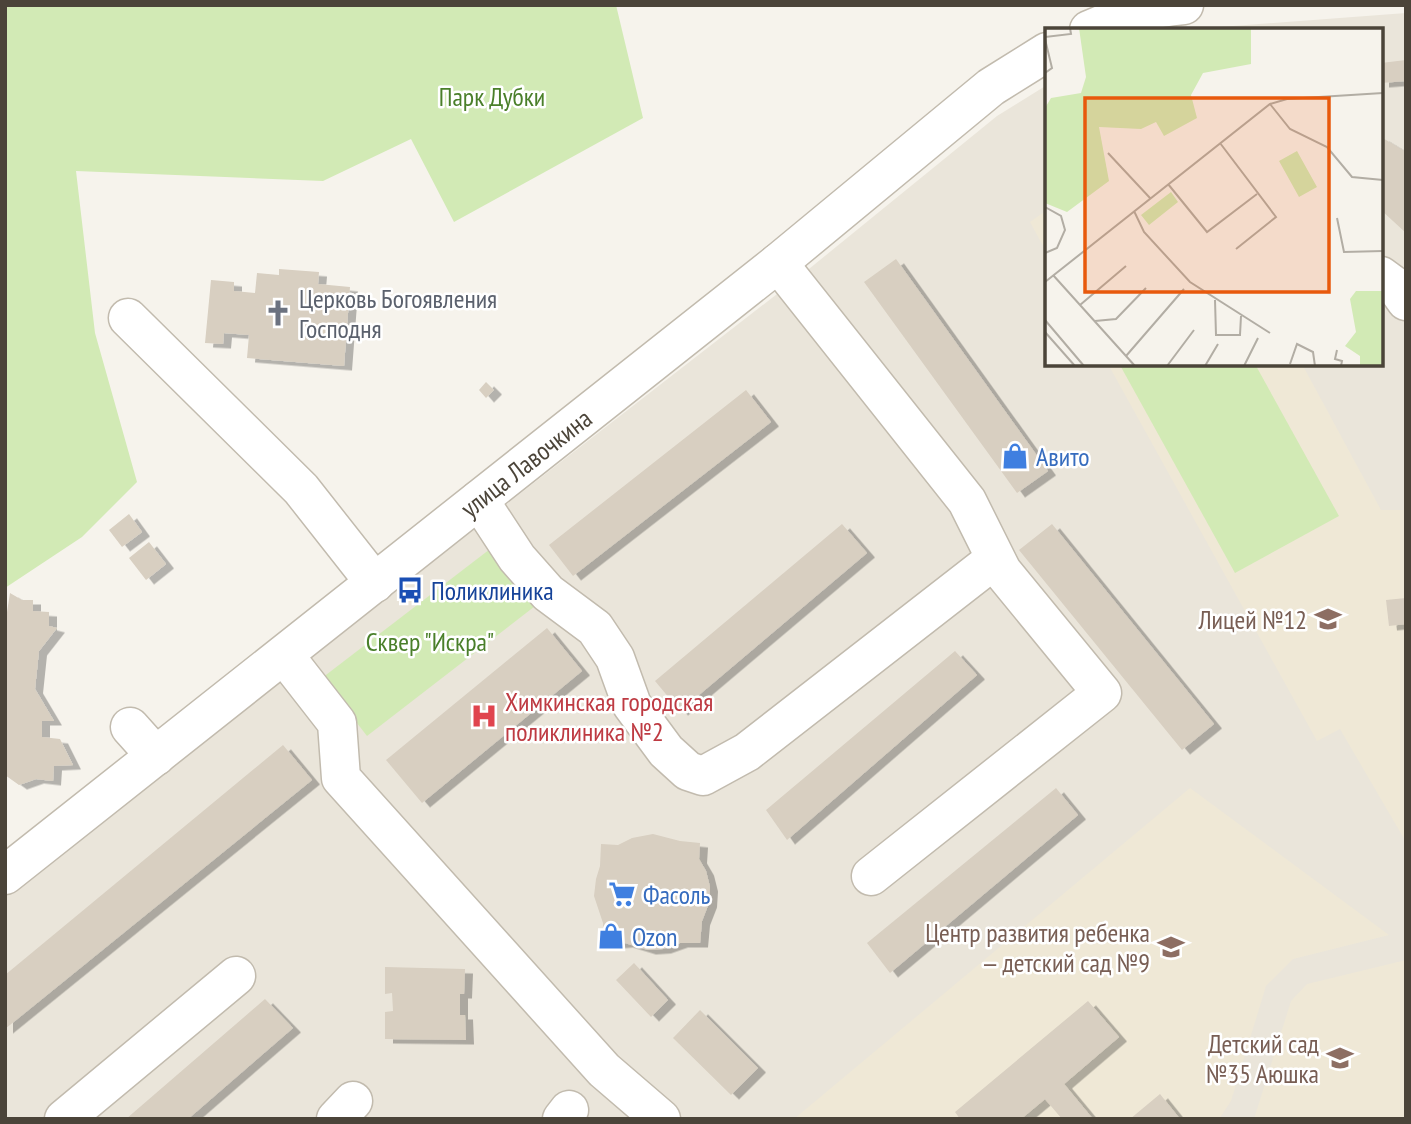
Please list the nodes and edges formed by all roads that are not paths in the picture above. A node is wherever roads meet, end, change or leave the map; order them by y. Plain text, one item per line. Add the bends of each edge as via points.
1 (1172, 6) edge
2 (1094, 28) edge
3 (1045, 53) edge
4 (778, 264) junction
5 (1383, 277) edge
6 (1406, 301) edge
7 (128, 318) dead end
8 (479, 500) junction
9 (995, 559) junction
10 (375, 583) junction
11 (284, 655) junction
12 (130, 727) dead end
13 (156, 756) junction
14 (5, 875) edge
15 (870, 876) dead end
16 (236, 976) dead end
17 (64, 1119) edge
18 (661, 1119) edge

1 - 2 street
3 - 4 street, улица Лавочкина via 991,87
4 - 8 street, улица Лавочкина
4 - 9 street via 967,501
5 - 6 street
7 - 10 street via 301,489
8 - 9 street via 517,558 548,593 595,628 615,658 632,705 666,751 688,771 704,776 747,752
8 - 10 street, улица Лавочкина
9 - 15 street via 1102,693
10 - 11 street, улица Лавочкина
11 - 13 street, улица Лавочкина
11 - 18 street via 337,723 341,778 604,1070
12 - 13 street
13 - 14 street, улица Лавочкина
16 - 17 street

